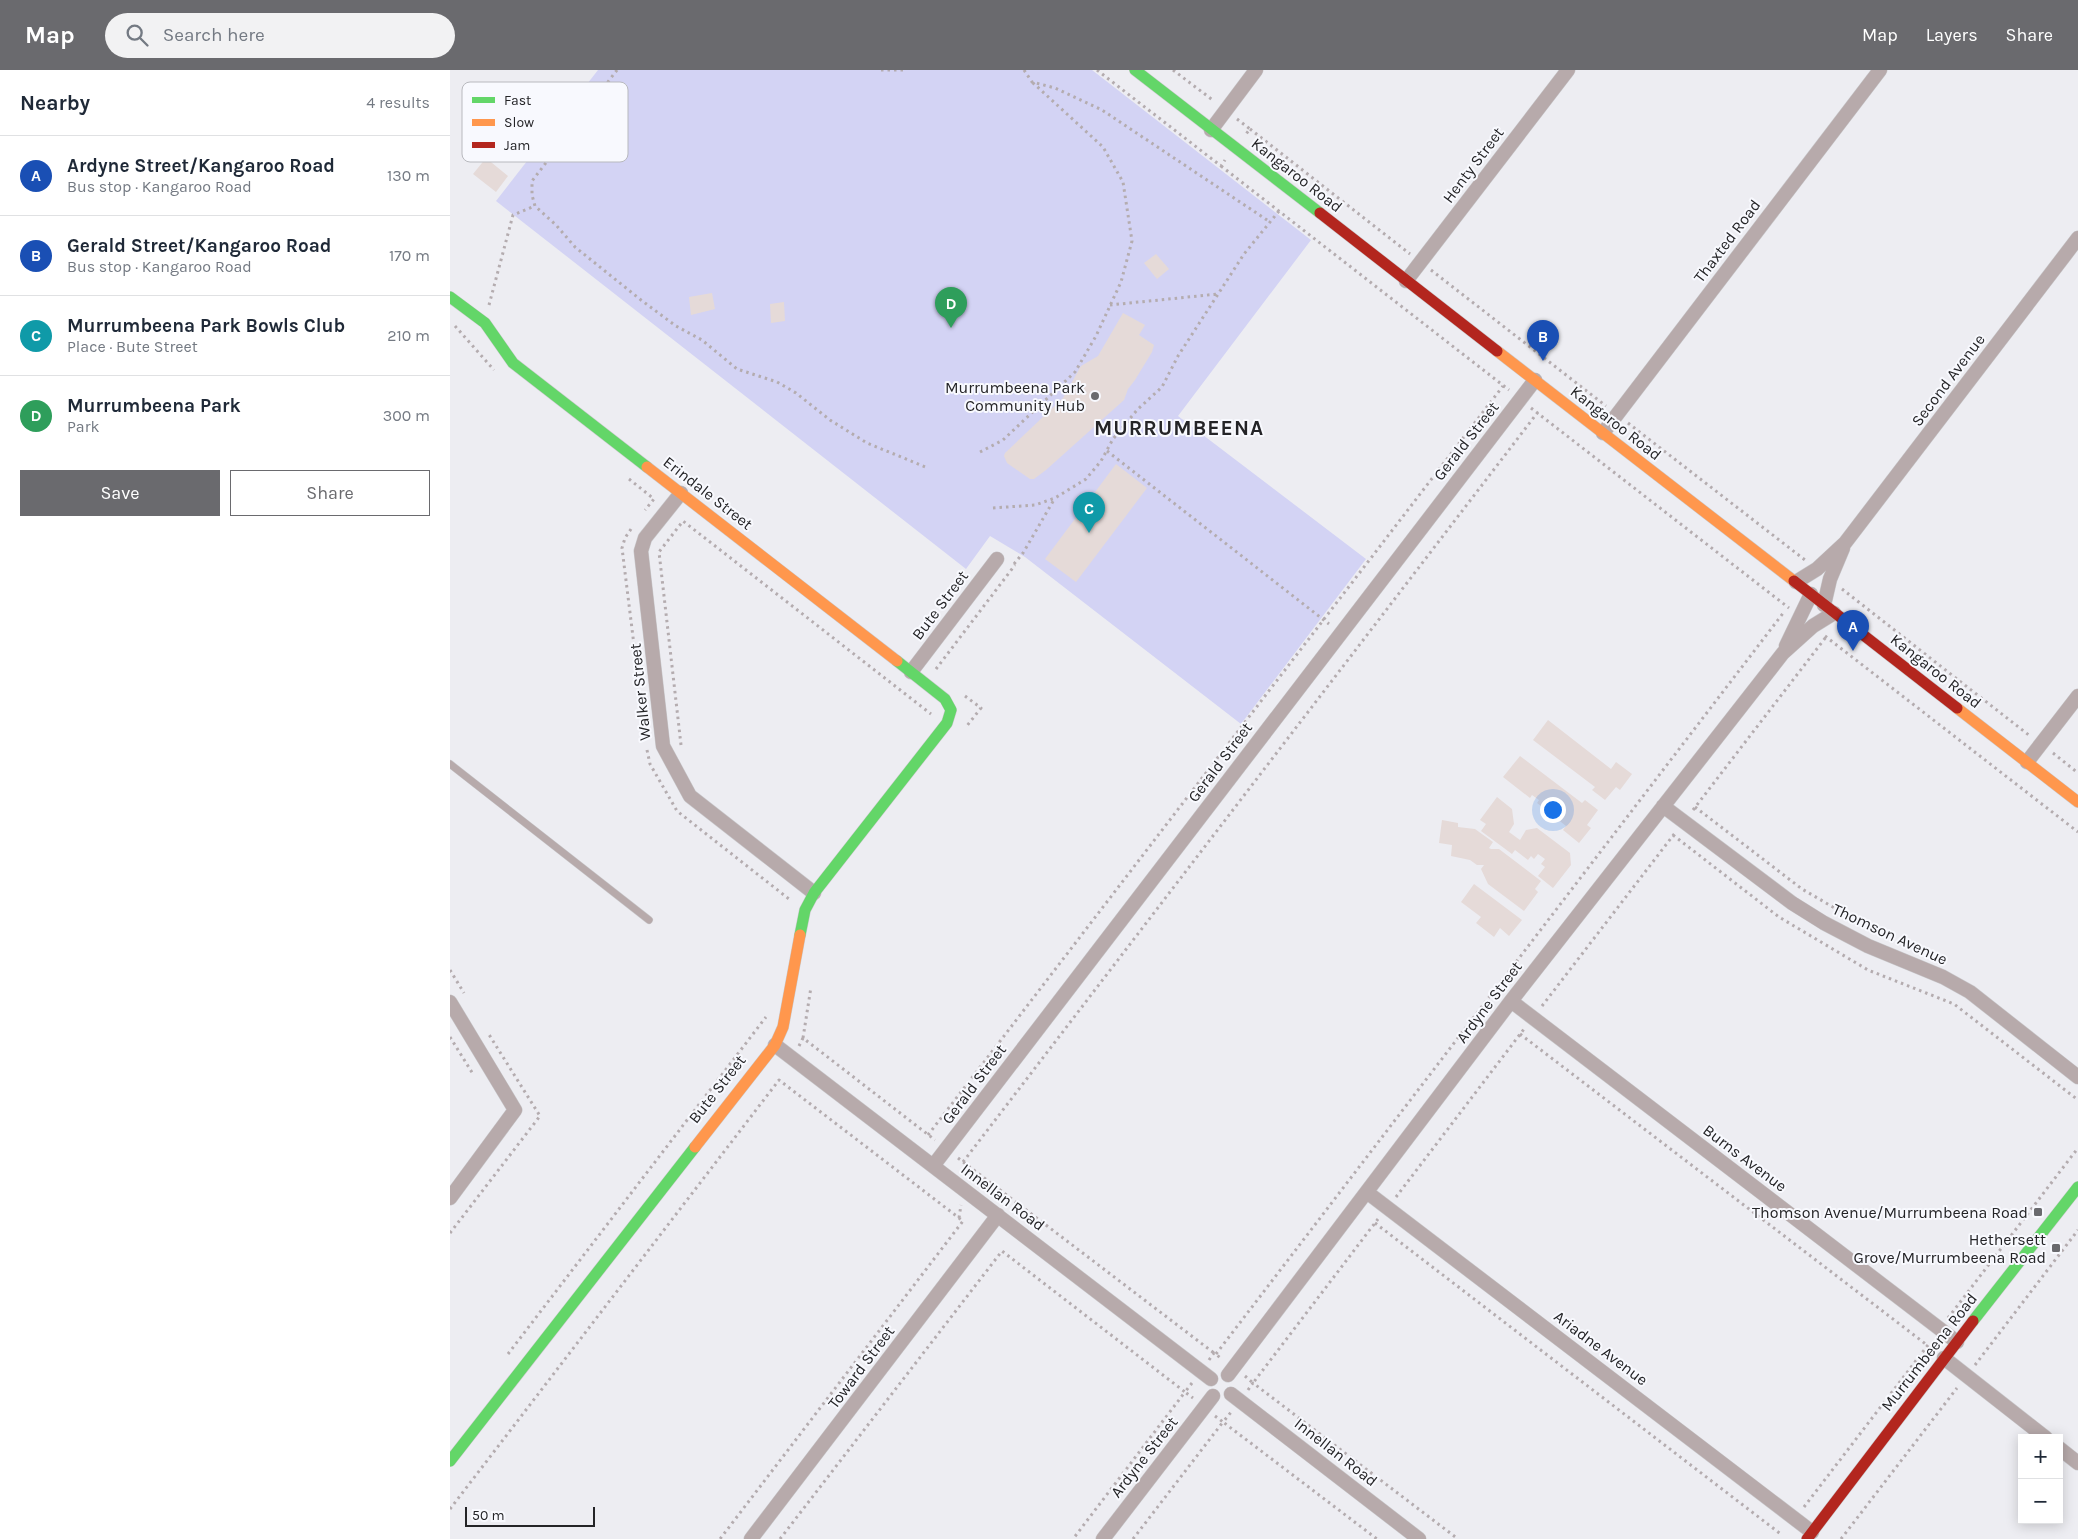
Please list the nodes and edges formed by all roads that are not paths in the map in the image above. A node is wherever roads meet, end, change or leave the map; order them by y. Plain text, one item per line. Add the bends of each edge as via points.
1 (1135, 70) edge
2 (1256, 70) edge
3 (1568, 70) edge
4 (1880, 70) edge
5 (1211, 130) junction
6 (2078, 238) edge
7 (1406, 281) junction
8 (450, 296) edge
9 (1535, 380) junction
10 (1603, 433) junction
11 (681, 493) junction
12 (1845, 543) junction
13 (996, 559) road end
14 (1796, 582) junction
15 (1810, 594) junction
16 (1829, 609) junction
17 (1782, 653) junction
18 (911, 672) junction
19 (2078, 696) edge
20 (951, 710) joint
21 (2027, 762) junction
22 (450, 764) edge
23 (2078, 802) edge
24 (1663, 806) junction
25 (814, 892) junction
26 (649, 920) dead end
27 (450, 1002) edge
28 (1511, 1002) junction
29 (774, 1045) junction
30 (2078, 1077) edge
31 (933, 1166) junction
32 (2078, 1187) edge
33 (1368, 1192) junction
34 (450, 1198) edge
35 (998, 1215) junction
36 (1957, 1342) junction
37 (1944, 1358) junction
38 (1228, 1375) junction
39 (1211, 1379) junction
40 (1213, 1396) junction
41 (1236, 1397) junction
42 (2041, 1434) edge
43 (2063, 1451) edge
44 (450, 1462) edge
45 (2078, 1463) edge
46 (1810, 1535) edge
47 (751, 1539) edge
48 (1103, 1539) edge
49 (1420, 1539) edge

1 - 5 street, Kangaroo Road
2 - 5 street
3 - 7 street, Henty Street
4 - 10 street, Thaxted Road
5 - 7 street, Kangaroo Road
6 - 12 street, Second Avenue
7 - 9 street, Kangaroo Road
8 - 11 street, Erindale Street via 485,323 513,363
9 - 10 street, Kangaroo Road
9 - 31 street, Gerald Street
10 - 14 street, Kangaroo Road
11 - 18 street, Erindale Street
11 - 25 street, Walker Street via 645,538 641,551 663,746 690,796
12 - 14 street, Second Avenue via 1817,569
12 - 16 street, Second Avenue via 1830,579
13 - 18 street, Bute Street
14 - 15 street, Kangaroo Road
15 - 16 street, Kangaroo Road
15 - 17 street, Ardyne Street
16 - 17 street, Ardyne Street
16 - 21 street, Kangaroo Road
17 - 24 street, Ardyne Street
18 - 20 street, Erindale Street via 945,699
19 - 21 street
20 - 25 street, Bute Street via 947,723
21 - 23 street, Kangaroo Road
22 - 26 lane
24 - 28 street, Ardyne Street
24 - 30 street, Thomson Avenue via 1792,903 1824,923 1970,992
25 - 29 street, Bute Street via 805,910 783,1027
27 - 34 street via 516,1110
28 - 33 street, Ardyne Street
28 - 36 street, Burns Avenue
29 - 31 street, Innellan Road
29 - 44 street, Bute Street
31 - 35 street, Innellan Road
32 - 36 street, Murrumbeena Road
33 - 38 street, Ardyne Street
33 - 46 street, Ariadne Avenue via 1795,1518
35 - 39 street, Innellan Road
35 - 47 street, Toward Street
36 - 37 street, Murrumbeena Road
37 - 42 street
37 - 46 street, Murrumbeena Road
38 - 39 street via 1220,1373
38 - 41 street
39 - 40 street via 1208,1389
40 - 41 street via 1220,1399
40 - 48 street, Ardyne Street
41 - 49 street, Innellan Road
43 - 45 street

